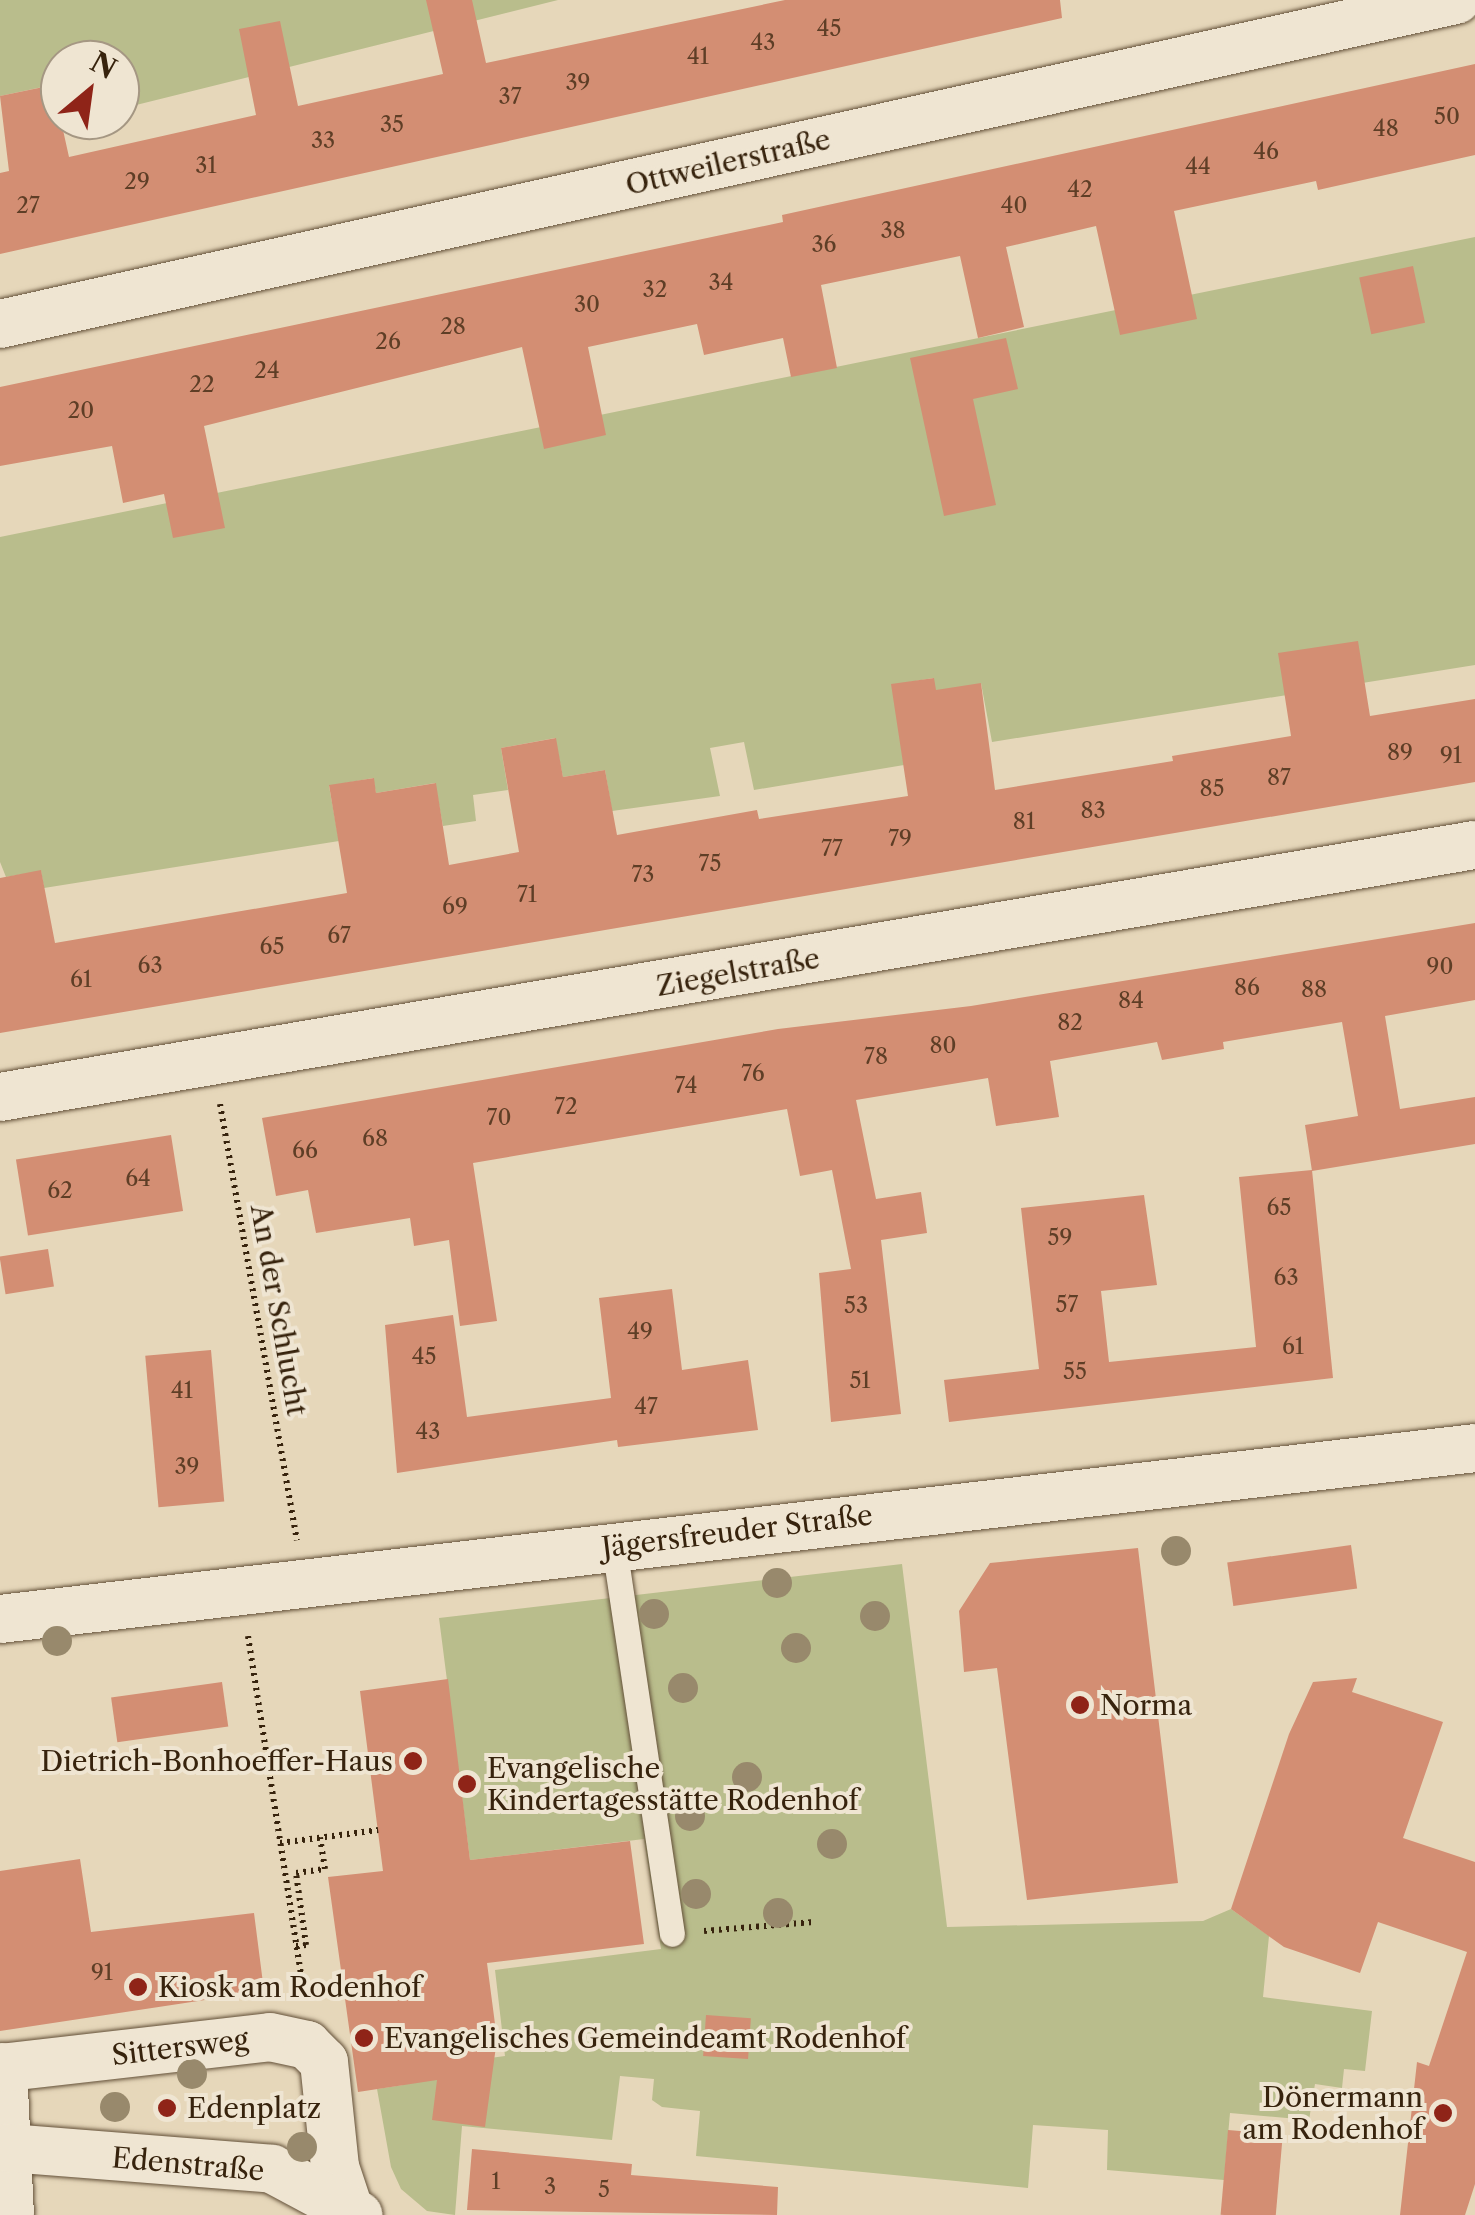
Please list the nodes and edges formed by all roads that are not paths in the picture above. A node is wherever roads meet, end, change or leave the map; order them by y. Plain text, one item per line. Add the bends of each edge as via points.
1 (1456, 0) edge
2 (0, 324) edge
3 (1475, 845) edge
4 (0, 1097) edge
5 (1475, 1448) edge
6 (614, 1546) junction
7 (0, 1619) edge
8 (672, 1934) road end
9 (2, 2068) edge
10 (8, 2148) junction
11 (354, 2212) edge
12 (10, 2215) edge

1 - 2 street, Ottweilerstraße
3 - 4 street, Ziegelstraße
5 - 6 street, Jägersfreuder Straße
6 - 7 street, Jägersfreuder Straße
6 - 8 lane
9 - 10 street
9 - 11 street, Sittersweg via 270,2037 307,2045 324,2062 335,2167
10 - 11 street, Edenstraße via 272,2169
10 - 12 street

